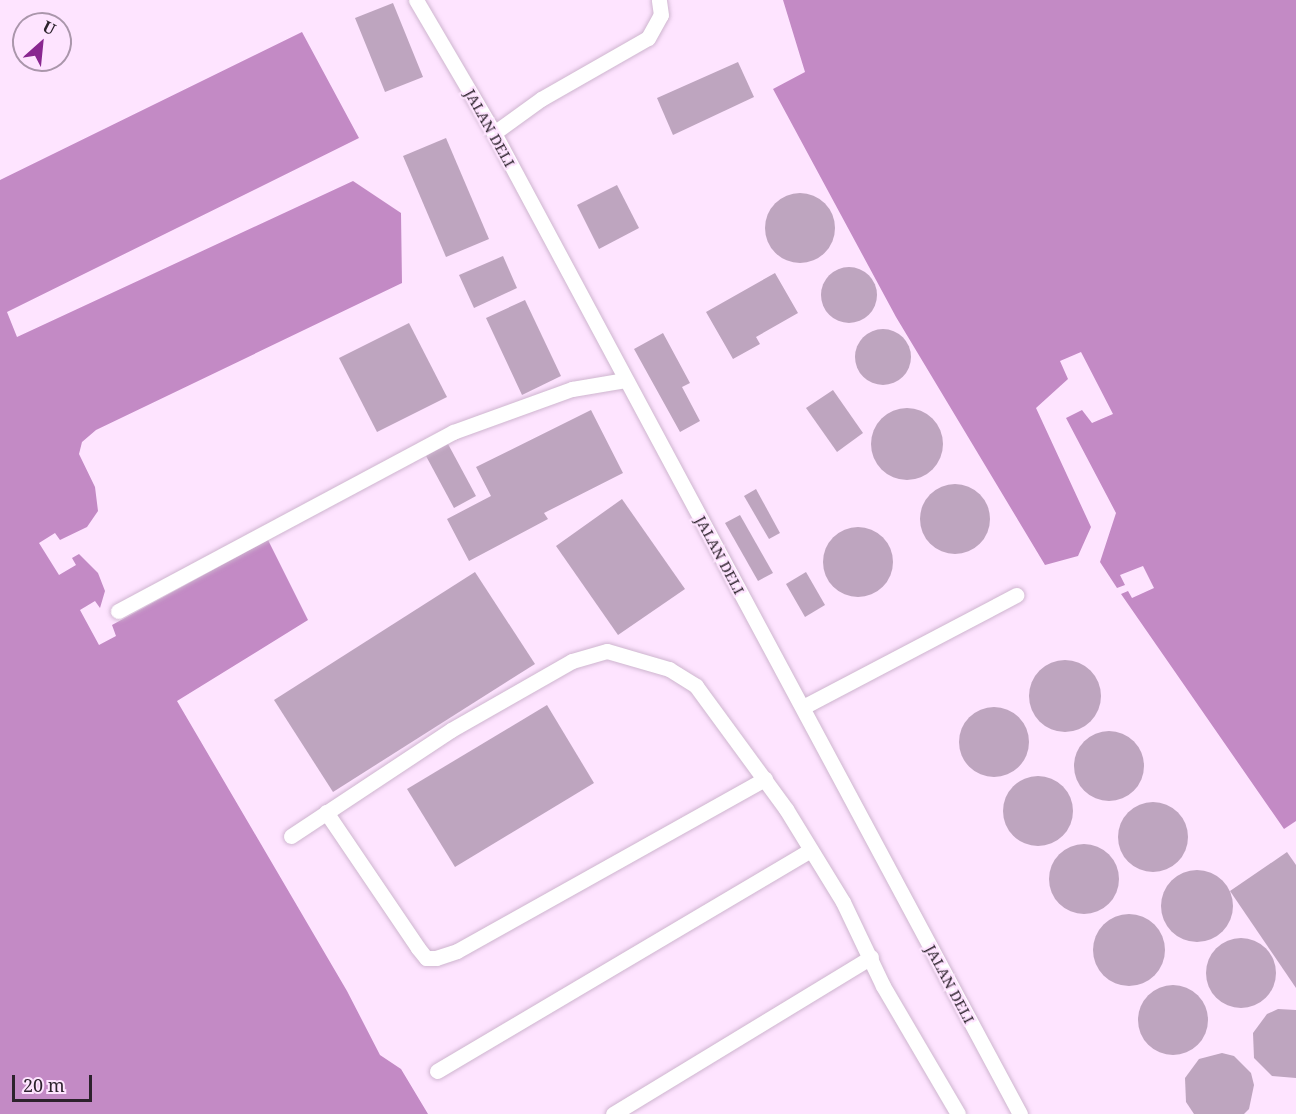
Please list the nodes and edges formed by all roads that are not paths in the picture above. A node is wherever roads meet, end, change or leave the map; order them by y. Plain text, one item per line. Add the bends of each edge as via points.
1 (416, 0) edge
2 (659, 0) edge
3 (494, 133) junction
4 (625, 380) junction
5 (1016, 595) dead end
6 (118, 611) dead end
7 (803, 707) junction
8 (765, 779) junction
9 (326, 812) junction
10 (291, 836) dead end
11 (811, 850) junction
12 (871, 957) junction
13 (437, 1071) dead end
14 (613, 1114) edge
15 (958, 1114) edge
16 (1020, 1114) edge

1 - 3 lane, JALAN DELI
2 - 3 lane via 661,15 648,38 541,99
3 - 4 lane, JALAN DELI
4 - 6 lane via 572,389 453,432
4 - 7 lane, JALAN DELI
5 - 7 lane
7 - 16 lane, JALAN DELI
8 - 9 lane via 696,686 640,657 607,651 562,666 451,730
8 - 9 lane via 457,951 436,958 426,958 418,948
8 - 11 lane
9 - 10 lane
11 - 12 lane
11 - 13 lane
12 - 14 lane
12 - 15 lane

